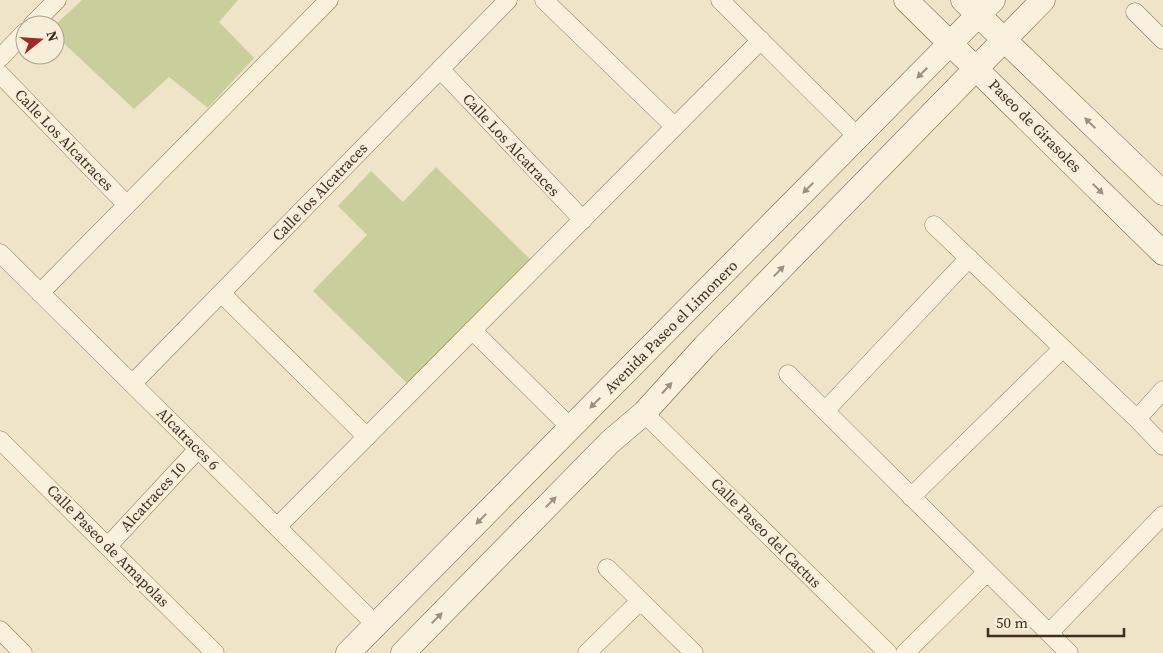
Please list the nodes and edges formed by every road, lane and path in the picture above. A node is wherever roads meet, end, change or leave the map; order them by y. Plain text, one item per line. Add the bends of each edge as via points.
1 (57, 0) edge
2 (330, 0) edge
3 (508, 0) edge
4 (544, 0) edge
5 (720, 0) edge
6 (906, 0) edge
7 (1043, 0) edge
8 (978, 5) edge
9 (1134, 12) dead end
10 (42, 15) edge
11 (760, 40) junction
12 (1004, 40) junction
13 (1163, 40) edge
14 (15, 42) edge
15 (951, 44) junction
16 (0, 58) edge
17 (976, 68) junction
18 (440, 69) junction
19 (0, 74) edge
20 (675, 127) junction
21 (858, 137) junction
22 (1163, 193) edge
23 (127, 205) junction
24 (583, 220) junction
25 (934, 225) dead end
26 (0, 253) edge
27 (1163, 253) edge
28 (969, 258) junction
29 (40, 293) junction
30 (221, 293) junction
31 (472, 330) junction
32 (1063, 348) junction
33 (788, 374) dead end
34 (132, 384) junction
35 (1163, 390) edge
36 (825, 411) junction
37 (644, 413) junction
38 (1137, 419) junction
39 (571, 428) junction
40 (367, 437) junction
41 (0, 440) edge
42 (1163, 446) edge
43 (198, 449) junction
44 (912, 497) junction
45 (1163, 515) edge
46 (277, 527) junction
47 (108, 546) junction
48 (607, 568) dead end
49 (987, 572) junction
50 (640, 600) junction
51 (376, 625) junction
52 (0, 630) edge
53 (1049, 633) junction
54 (23, 653) edge
55 (215, 653) edge
56 (348, 653) edge
57 (403, 653) edge
58 (587, 653) edge
59 (694, 653) edge
60 (888, 653) edge
61 (905, 653) edge
62 (1069, 653) edge

1 - 10 street
2 - 23 street
3 - 18 street, Calle los Alcatraces
4 - 20 street
5 - 11 street
6 - 15 street, Paseo de Girasoles
7 - 12 street
8 - 12 street
8 - 15 street, Avenida Paseo el Limonero
9 - 13 street
11 - 20 street
11 - 21 street
12 - 17 street
22 -> 12 street
14 - 16 street
15 - 17 street, Paseo de Girasoles
15 -> 21 street, Avenida Paseo el Limonero
17 -> 27 street, Paseo de Girasoles
37 -> 17 street via 704,347
18 - 24 street, Calle Los Alcatraces
18 - 30 street, Calle los Alcatraces
19 - 23 street, Calle Los Alcatraces
20 - 24 street
21 -> 39 street, Avenida Paseo el Limonero
23 - 29 street
24 - 31 street
25 - 28 street
26 - 29 street, Alcatraces 6
28 - 32 street
28 - 36 street
29 - 34 street, Alcatraces 6
30 - 34 street, Calle los Alcatraces
30 - 40 street
31 - 39 street
31 - 40 street
32 - 38 street
32 - 44 street
33 - 36 street
34 - 43 street, Alcatraces 6
35 - 38 street
36 - 44 street
57 -> 37 street via 610,442
37 - 60 street, Calle Paseo del Cactus
38 - 42 street
39 -> 51 street, Avenida Paseo el Limonero
40 - 46 street
41 - 47 street, Calle Paseo de Amapolas
43 - 46 street, Alcatraces 6
43 - 47 street, Alcatraces 10
44 - 49 street
45 - 53 street
46 - 51 street, Alcatraces 6
47 - 55 street, Calle Paseo de Amapolas
48 - 50 street
49 - 53 street
49 - 61 street
50 - 58 street
50 - 59 street
51 - 56 street, Avenida Paseo el Limonero
52 - 54 street
53 - 62 street

